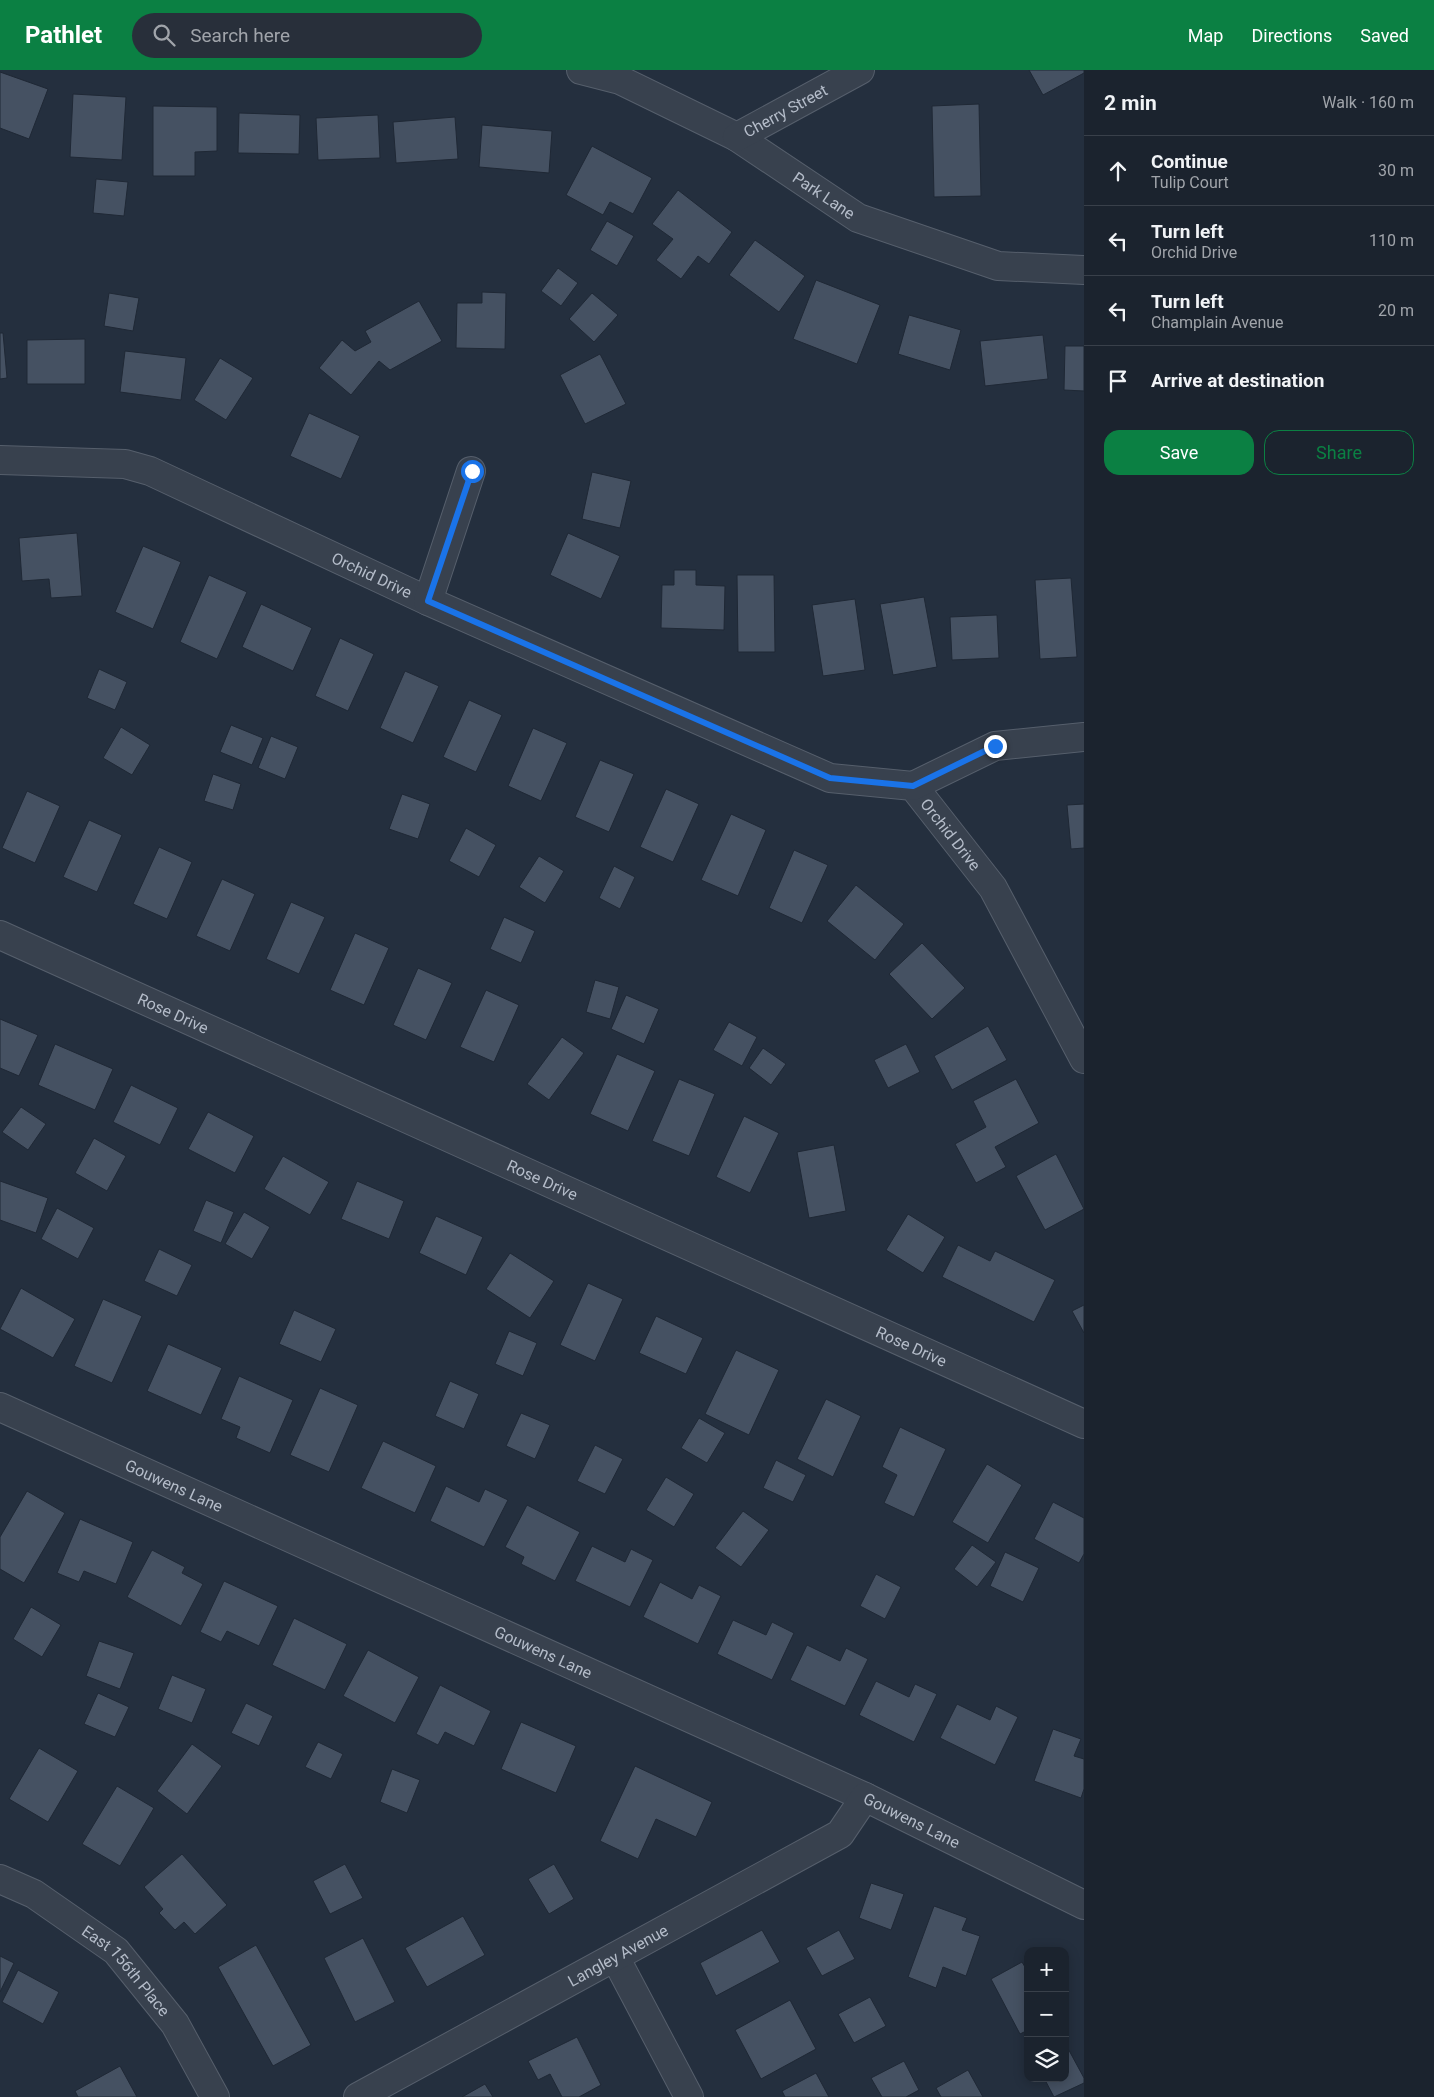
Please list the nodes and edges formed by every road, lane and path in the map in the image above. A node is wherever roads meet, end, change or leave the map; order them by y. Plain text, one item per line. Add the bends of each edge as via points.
1 (581, 70) edge
2 (860, 70) edge
3 (737, 138) junction
4 (1084, 270) edge
5 (0, 460) edge
6 (472, 471) dead end
7 (428, 601) junction
8 (1084, 737) edge
9 (913, 786) junction
10 (0, 935) edge
11 (1084, 1059) edge
12 (0, 1407) edge
13 (1084, 1424) edge
14 (865, 1798) junction
15 (0, 1879) edge
16 (1083, 1906) edge
17 (615, 1957) junction
18 (215, 2097) edge
19 (358, 2097) edge
20 (689, 2097) edge

1 - 3 street, Park Lane via 620,80
2 - 3 street, Cherry Street
3 - 4 street, Park Lane via 858,218 998,266
5 - 7 street, Orchid Drive via 125,464 150,471
6 - 7 street
7 - 9 street, Orchid Drive via 830,778
8 - 9 street via 995,746
9 - 11 street, Orchid Drive via 993,888
10 - 13 street, Rose Drive
12 - 14 street, Gouwens Lane
14 - 16 street, Gouwens Lane
14 - 17 street, Langley Avenue via 840,1834
15 - 18 street, East 156th Place via 34,1894 116,1951 175,2024
17 - 19 street, Langley Avenue
17 - 20 street

